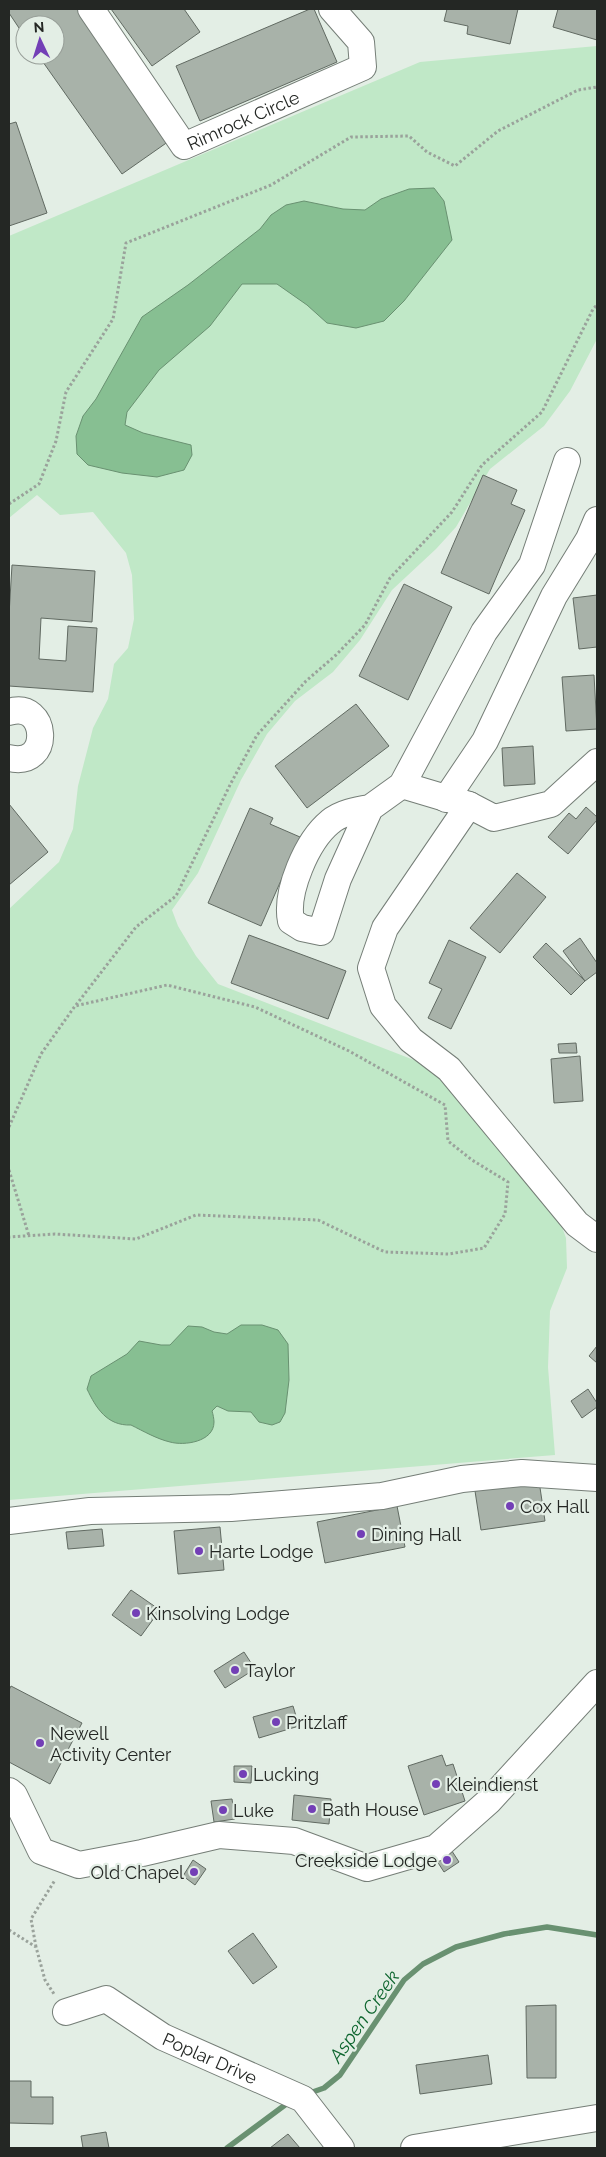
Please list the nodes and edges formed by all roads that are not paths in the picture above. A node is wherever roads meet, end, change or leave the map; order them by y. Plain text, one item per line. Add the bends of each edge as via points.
1 (91, 9) edge
2 (332, 9) edge
3 (568, 461) dead end
4 (597, 520) edge
5 (9, 712) edge
6 (9, 758) edge
7 (597, 762) edge
8 (402, 785) junction
9 (458, 802) junction
10 (370, 808) dead end
11 (597, 1239) edge
12 (597, 1478) edge
13 (9, 1521) edge
14 (597, 1683) edge
15 (9, 1791) edge
16 (66, 2012) road end
17 (597, 2118) edge
18 (493, 2142) edge
19 (341, 2148) edge
20 (414, 2148) edge

1 - 2 street, Rimrock Circle via 184,146 363,67 361,42
3 - 8 street via 532,565 484,632
4 - 9 street via 554,596
5 - 6 street via 22,711 31,715 41,731 37,750 30,756
7 - 9 street via 551,804 494,818
8 - 9 street
8 - 10 street
9 - 11 street via 384,928 372,968 383,1006 411,1040 449,1069 578,1224
12 - 13 street via 522,1473 462,1479 382,1496 231,1508 90,1511
14 - 15 street via 489,1801 436,1848 367,1868 294,1841 219,1835 79,1865 41,1850
16 - 19 street, Poplar Drive via 106,1998 163,2037 303,2099
17 - 18 street
18 - 20 street

